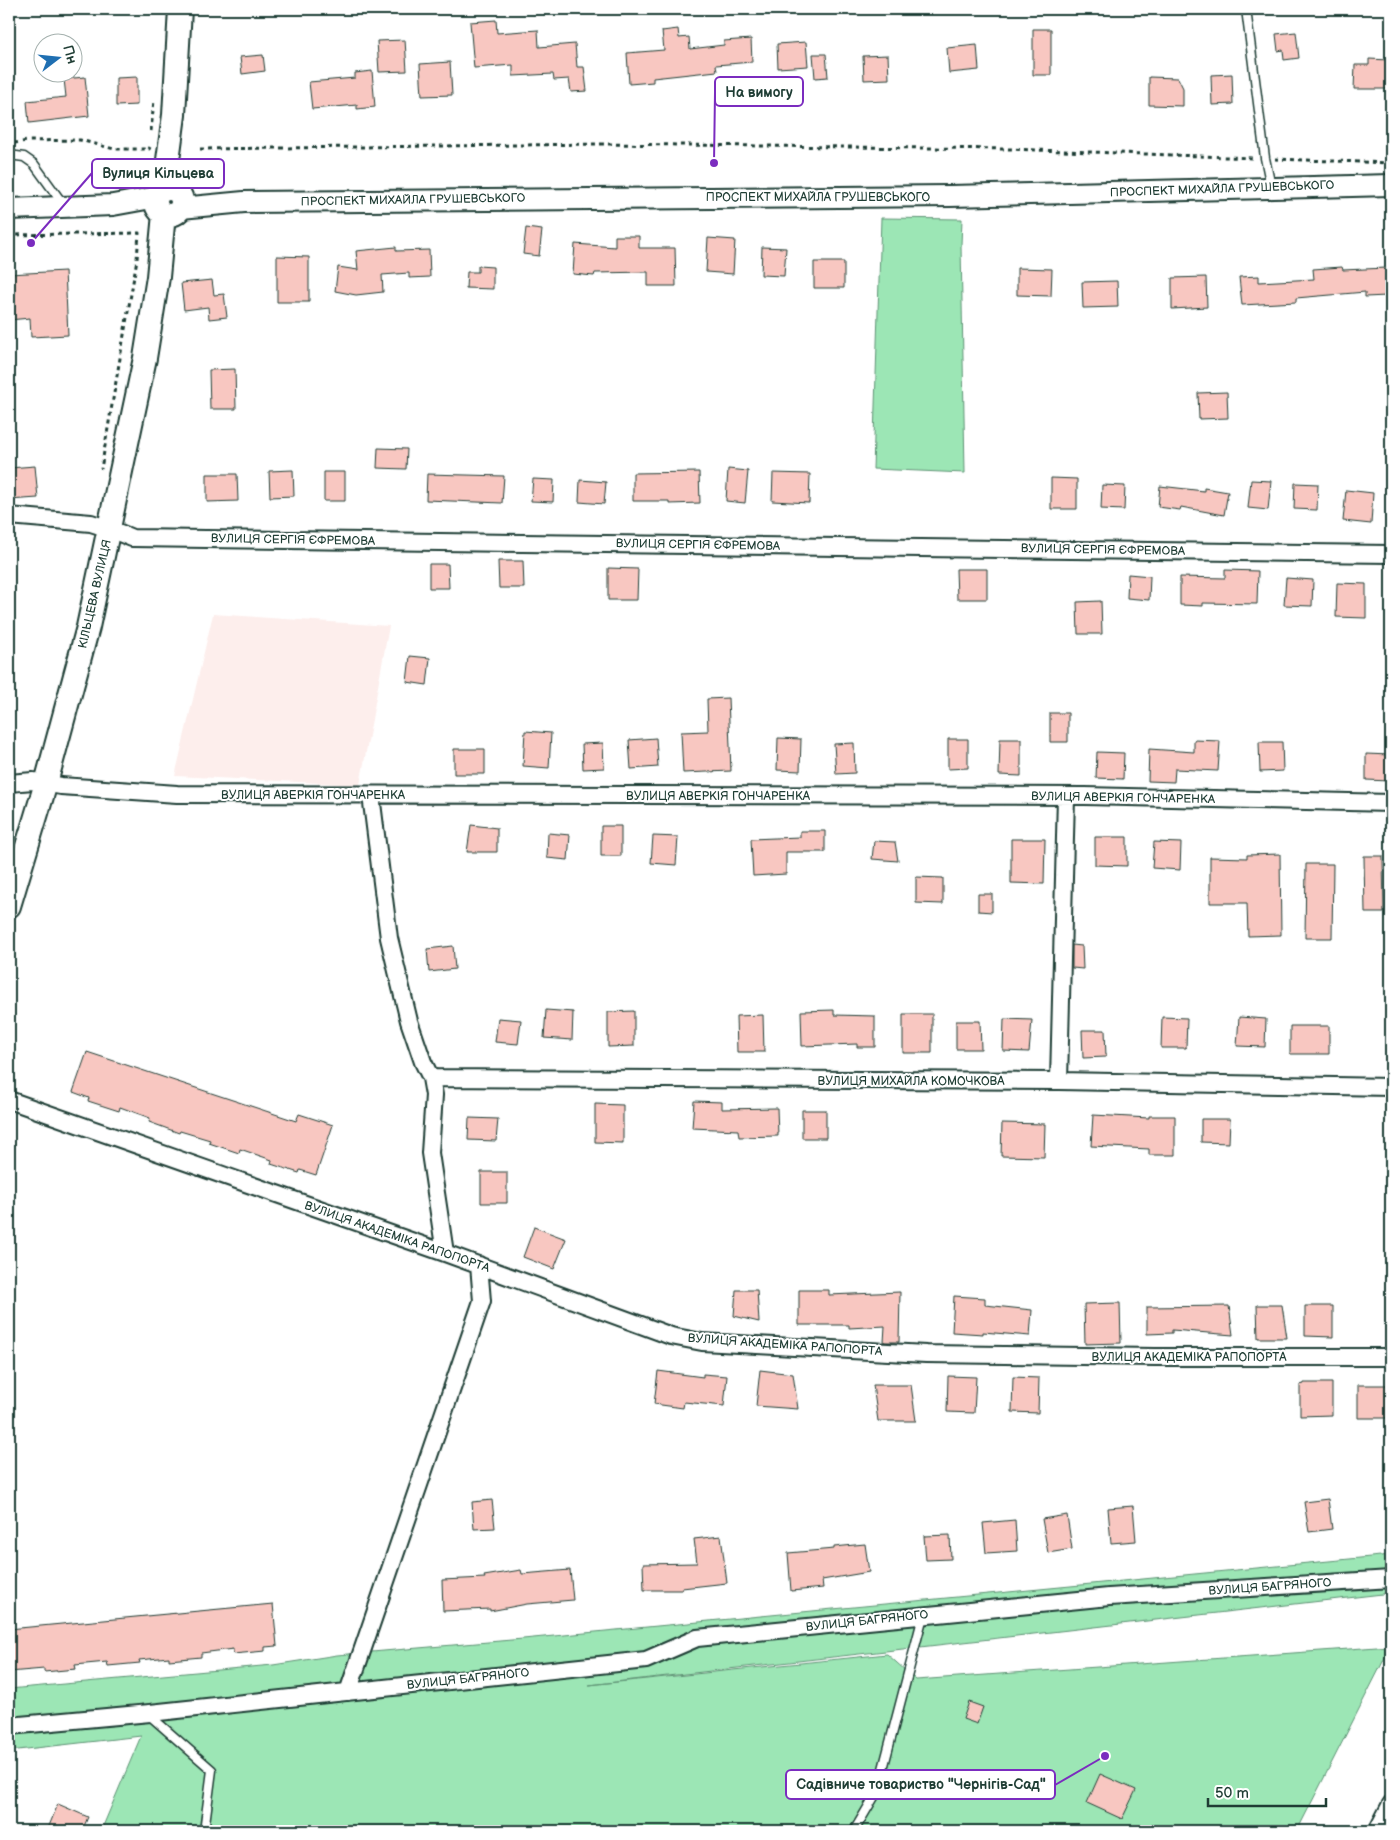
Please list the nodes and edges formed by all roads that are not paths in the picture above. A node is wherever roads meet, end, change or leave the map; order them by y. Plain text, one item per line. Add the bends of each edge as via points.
1 (180, 9) edge
2 (1246, 9) edge
3 (9, 155) edge
4 (1391, 185) edge
5 (1271, 188) junction
6 (169, 202) junction
7 (66, 208) junction
8 (9, 209) edge
9 (9, 516) edge
10 (110, 528) junction
11 (1391, 554) edge
12 (9, 783) edge
13 (46, 783) junction
14 (371, 795) junction
15 (1066, 796) junction
16 (1391, 803) edge
17 (9, 906) edge
18 (431, 1078) junction
19 (1058, 1081) junction
20 (1391, 1086) edge
21 (9, 1100) edge
22 (445, 1253) junction
23 (479, 1265) junction
24 (1391, 1357) edge
25 (1391, 1579) edge
26 (922, 1616) junction
27 (348, 1692) junction
28 (147, 1713) junction
29 (9, 1726) edge
30 (1391, 1804) edge
31 (204, 1831) edge
32 (854, 1831) edge
33 (1377, 1831) edge

1 - 6 main road, КІЛЬЦЕВА ВУЛИЦЯ
2 - 5 lane
3 - 7 lane via 24,157 34,164
4 - 5 street, ПРОСПЕКТ МИХАЙЛА ГРУШЕВСЬКОГО
5 - 6 street, ПРОСПЕКТ МИХАЙЛА ГРУШЕВСЬКОГО via 960,196
6 - 7 street, ПРОСПЕКТ МИХАЙЛА ГРУШЕВСЬКОГО
6 - 10 main road, КІЛЬЦЕВА ВУЛИЦЯ via 145,358
7 - 8 street, ПРОСПЕКТ МИХАЙЛА ГРУШЕВСЬКОГО
9 - 10 street, ВУЛИЦЯ СЕРГІЯ ЄФРЕМОВА via 91,523
10 - 11 street, ВУЛИЦЯ СЕРГІЯ ЄФРЕМОВА via 132,538
10 - 13 main road, КІЛЬЦЕВА ВУЛИЦЯ via 88,627
12 - 13 street, ВУЛИЦЯ АВЕРКІЯ ГОНЧАРЕНКА
13 - 14 street, ВУЛИЦЯ АВЕРКІЯ ГОНЧАРЕНКА via 177,794
13 - 17 main road, КІЛЬЦЕВА ВУЛИЦЯ
14 - 15 street, ВУЛИЦЯ АВЕРКІЯ ГОНЧАРЕНКА
14 - 18 street via 389,938 409,1021
15 - 16 street, ВУЛИЦЯ АВЕРКІЯ ГОНЧАРЕНКА
15 - 19 street
18 - 19 street, ВУЛИЦЯ МИХАЙЛА КОМОЧКОВА
18 - 22 street via 434,1095 430,1153
19 - 20 street, ВУЛИЦЯ МИХАЙЛА КОМОЧКОВА
21 - 22 street, ВУЛИЦЯ АКАДЕМІКА РАПОПОРТА
22 - 23 street, ВУЛИЦЯ АКАДЕМІКА РАПОПОРТА
23 - 24 street, ВУЛИЦЯ АКАДЕМІКА РАПОПОРТА via 671,1336 702,1342 926,1354
23 - 27 street via 482,1301
25 - 26 street, ВУЛИЦЯ БАГРЯНОГО via 1109,1597
26 - 27 street, ВУЛИЦЯ БАГРЯНОГО via 697,1638 646,1660
26 - 32 lane via 877,1792
27 - 28 street, ВУЛИЦЯ БАГРЯНОГО
28 - 29 street, ВУЛИЦЯ БАГРЯНОГО
28 - 31 lane via 212,1770
30 - 33 street

